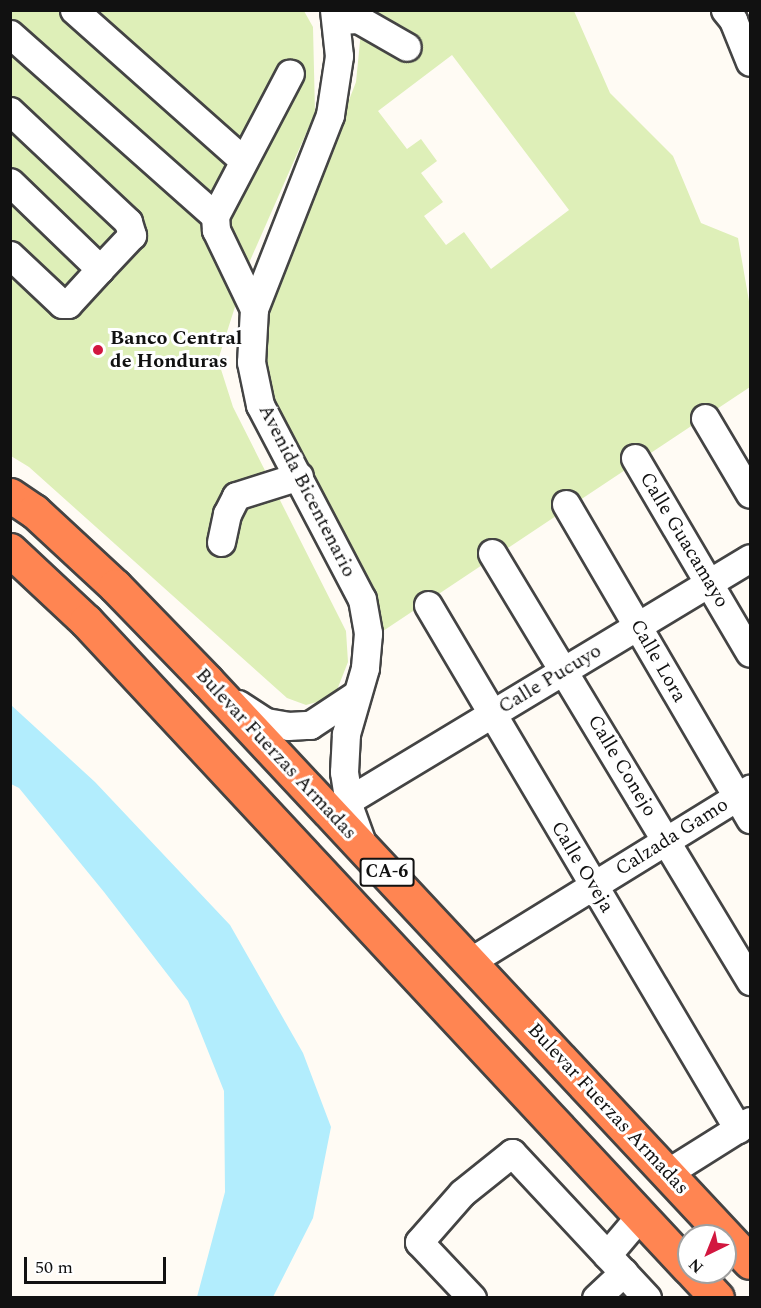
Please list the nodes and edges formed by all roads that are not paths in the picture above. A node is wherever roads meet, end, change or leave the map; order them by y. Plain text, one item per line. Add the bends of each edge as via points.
1 (74, 10) edge
2 (725, 10) edge
3 (336, 15) edge
4 (10, 34) edge
5 (407, 47) dead end
6 (750, 62) edge
7 (290, 73) dead end
8 (10, 111) edge
9 (242, 159) junction
10 (10, 182) edge
11 (215, 216) junction
12 (10, 255) edge
13 (100, 269) junction
14 (254, 309) junction
15 (705, 418) dead end
16 (635, 458) dead end
17 (299, 476) junction
18 (750, 494) edge
19 (10, 495) edge
20 (566, 504) dead end
21 (221, 542) dead end
22 (10, 550) edge
23 (492, 553) dead end
24 (750, 558) edge
25 (709, 583) junction
26 (428, 605) dead end
27 (638, 626) junction
28 (750, 653) edge
29 (565, 670) junction
30 (207, 681) junction
31 (354, 696) junction
32 (492, 714) junction
33 (349, 801) junction
34 (746, 801) edge
35 (666, 840) junction
36 (363, 846) junction
37 (592, 886) junction
38 (471, 962) junction
39 (750, 981) edge
40 (744, 1125) edge
41 (668, 1173) junction
42 (640, 1216) junction
43 (677, 1255) edge
44 (750, 1262) edge
45 (615, 1264) junction
46 (704, 1284) edge
47 (472, 1298) edge
48 (596, 1298) edge
49 (647, 1298) edge
50 (717, 1298) edge

1 - 9 street
2 - 6 street
3 - 5 street via 358,19
3 - 14 street, Avenida Bicentenario via 339,56 330,115
4 - 11 street
7 - 9 street
8 - 13 street via 133,228 132,235
9 - 11 street
10 - 13 street
11 - 14 street via 216,230
12 - 13 street via 62,304 68,304
14 - 17 street, Avenida Bicentenario via 250,362 260,405
15 - 18 street
16 - 25 street, Calle Guacamayo
17 - 21 street via 236,496 226,514
17 - 31 street, Avenida Bicentenario via 362,599 368,633 365,668
19 - 30 highway, Bulevar Fuerzas Armadas / CA-6 via 34,511 115,586
20 - 27 street, Calle Lora
22 - 42 highway, CA-6 via 86,621
23 - 29 street, Calle Conejo
24 - 25 street, Calle Pucuyo
25 - 27 street, Calle Pucuyo
25 - 28 street, Calle Guacamayo
26 - 32 street, Calle Oveja
27 - 29 street, Calle Pucuyo
27 - 34 street, Calle Lora
29 - 32 street, Calle Pucuyo
29 - 35 street, Calle Conejo
30 - 31 street via 248,712 288,726 310,725
30 - 36 highway, Bulevar Fuerzas Armadas / CA-6
31 - 33 street, Avenida Bicentenario via 344,772
32 - 33 street, Calle Pucuyo
32 - 37 street, Calle Oveja
33 - 36 street, Avenida Bicentenario
34 - 35 street, Calzada Gamo
35 - 37 street, Calzada Gamo
35 - 39 street, Calle Conejo
36 - 38 highway, Bulevar Fuerzas Armadas / CA-6
37 - 38 street, Calzada Gamo
37 - 40 street, Calle Oveja
38 - 41 highway, Bulevar Fuerzas Armadas / CA-6
40 - 41 street
41 - 44 highway, Bulevar Fuerzas Armadas / CA-6
42 - 43 highway, CA-6
42 - 45 street
45 - 47 street via 512,1153 462,1193 419,1242
45 - 48 street
45 - 49 street
46 - 50 highway

